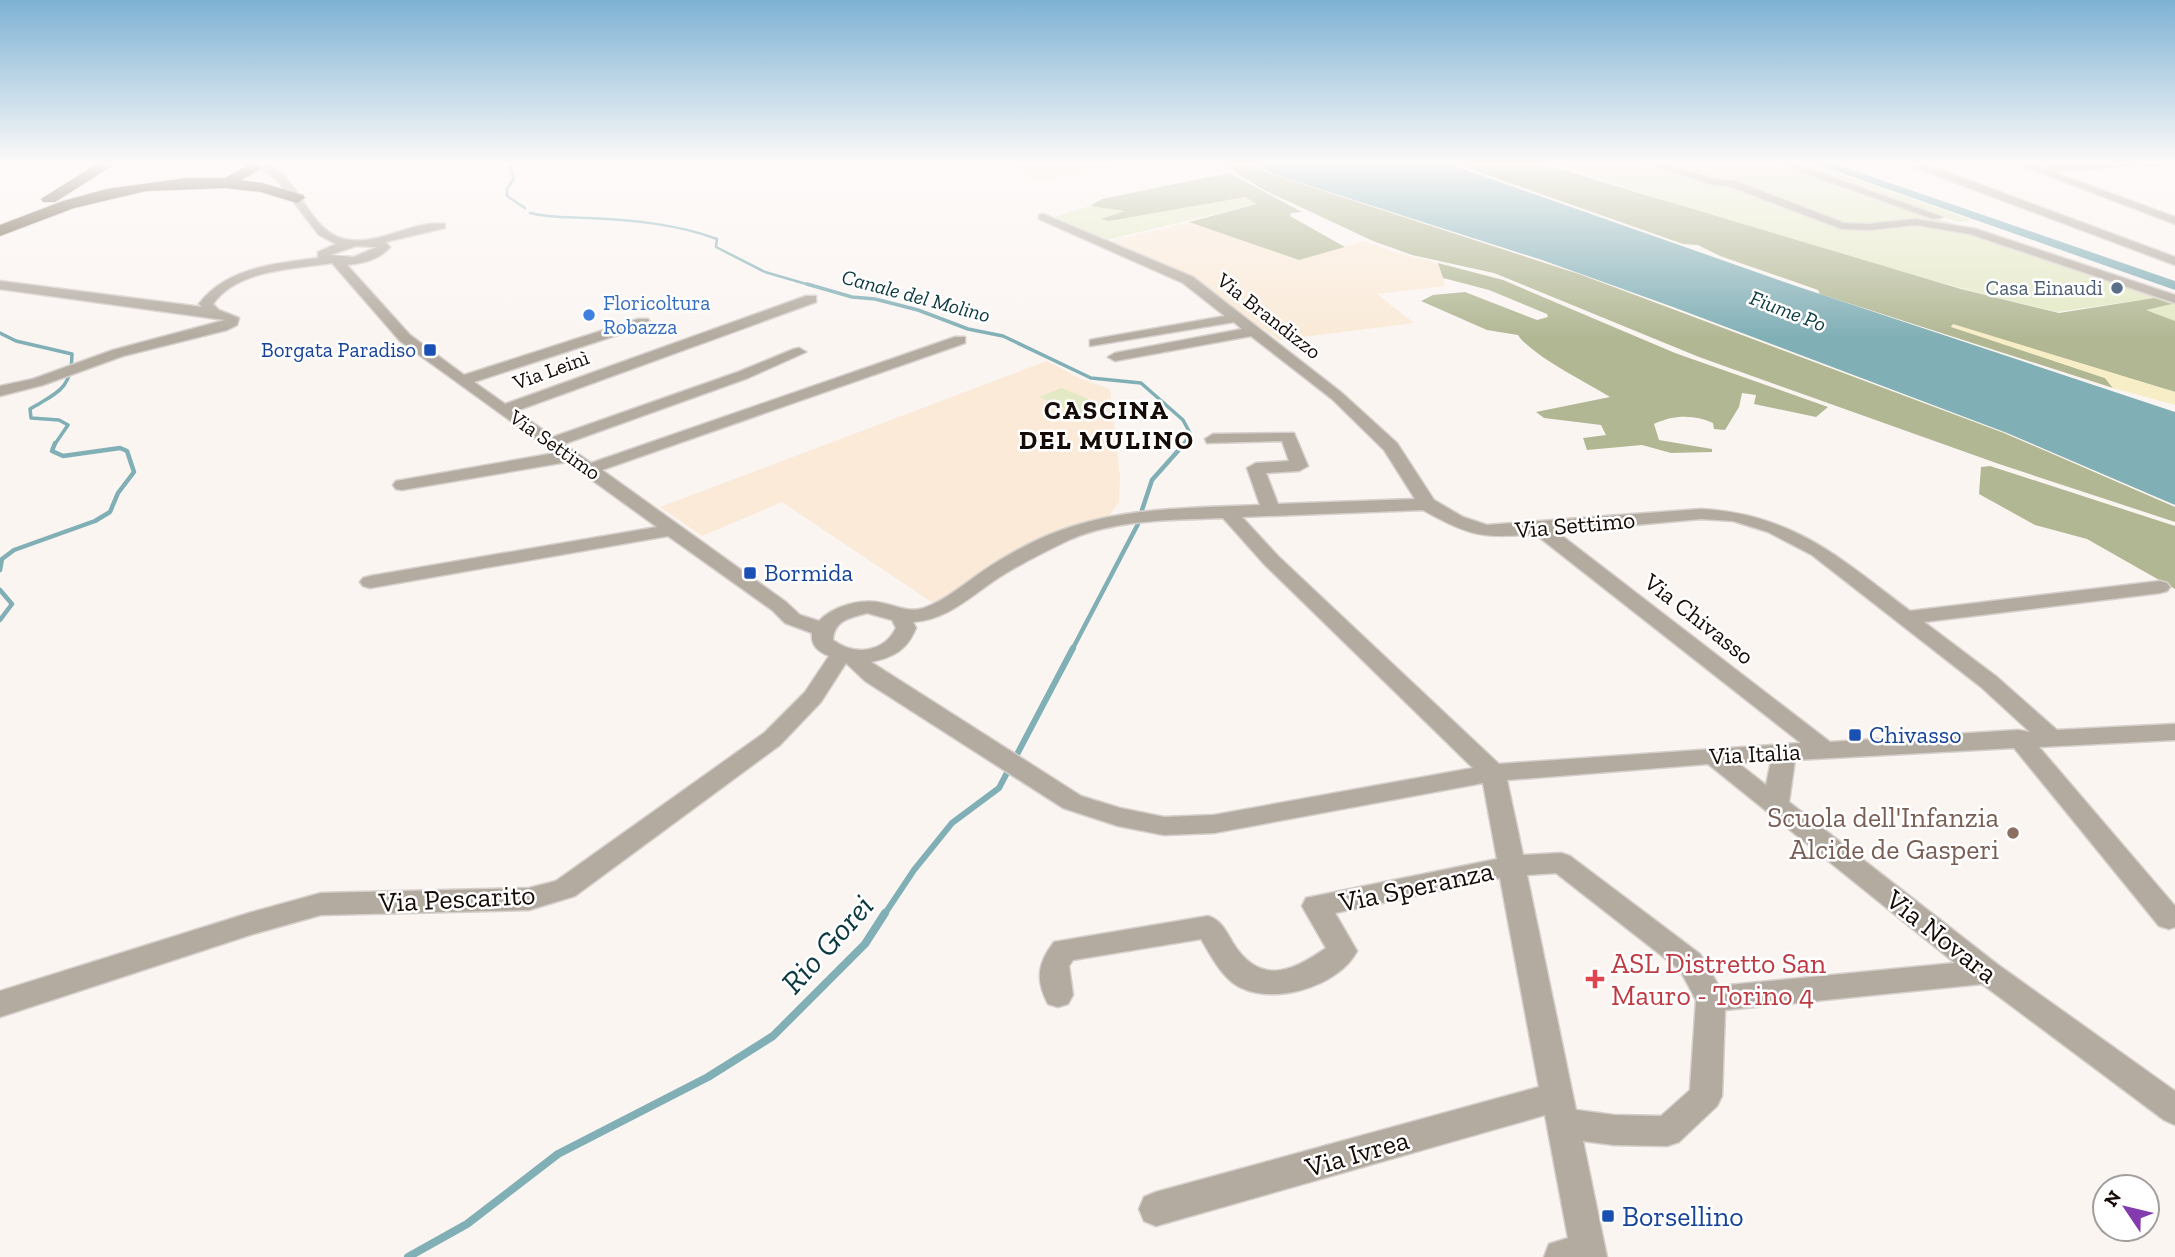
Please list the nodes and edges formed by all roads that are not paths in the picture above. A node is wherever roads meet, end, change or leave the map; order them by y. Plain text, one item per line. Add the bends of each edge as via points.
1 (15, 221) edge
2 (24, 221) edge
3 (314, 221) edge
4 (1054, 221) edge
5 (1828, 221) edge
6 (1943, 221) edge
7 (2067, 221) edge
8 (442, 226) dead end
9 (0, 230) edge
10 (1972, 231) junction
11 (377, 243) junction
12 (337, 256) junction
13 (2175, 261) edge
14 (0, 285) edge
15 (2173, 297) edge
16 (811, 299) dead end
17 (211, 309) junction
18 (1236, 318) junction
19 (643, 322) dead end
20 (1253, 331) junction
21 (960, 340) dead end
22 (1095, 343) dead end
23 (799, 352) dead end
24 (1115, 357) dead end
25 (462, 381) junction
26 (0, 391) edge
27 (503, 410) junction
28 (1213, 439) dead end
29 (551, 443) junction
30 (570, 456) junction
31 (589, 469) junction
32 (402, 485) dead end
33 (1427, 504) junction
34 (1271, 510) junction
35 (1229, 513) junction
36 (671, 530) junction
37 (1542, 530) junction
38 (370, 582) dead end
39 (2160, 587) dead end
40 (1905, 618) junction
41 (903, 622) junction
42 (834, 640) junction
43 (879, 654) junction
44 (891, 685) junction
45 (2170, 734) edge
46 (2050, 737) junction
47 (2018, 738) junction
48 (1825, 750) junction
49 (1785, 752) junction
50 (1713, 756) junction
51 (1493, 773) junction
52 (1776, 806) junction
53 (1511, 866) junction
54 (2173, 918) edge
55 (1987, 972) junction
56 (1058, 995) dead end
57 (1710, 999) junction
58 (0, 1004) edge
59 (1560, 1110) junction
60 (2175, 1110) edge
61 (1156, 1209) dead end
62 (1580, 1256) edge

1 - 9 highway
2 - 9 highway
3 - 12 street, Via Settimo
4 - 18 street, Via Brandizzo via 1188,280
5 - 10 street via 1868,227 1916,222
6 - 10 street
7 - 13 street
8 - 11 street
10 - 15 street
11 - 12 street via 356,242
11 - 12 street via 383,249 379,252
12 - 17 street via 219,287 209,296
12 - 25 street, Via Settimo via 351,280 405,338
14 - 17 street via 185,311
16 - 27 street, Via Leinì
17 - 26 street via 232,322
18 - 20 street, Via Brandizzo
18 - 22 street
19 - 25 street
20 - 24 street
20 - 33 street, Via Brandizzo via 1337,396 1391,447
21 - 31 street
23 - 29 street
25 - 27 street, Via Settimo
27 - 29 street, Via Settimo
28 - 34 street via 1288,436 1299,466 1256,468
29 - 30 street, Via Settimo
30 - 31 street, Via Settimo
30 - 32 street
31 - 36 street, Via Settimo
33 - 34 street
33 - 37 street, Via Settimo via 1455,521 1485,531
34 - 35 street
35 - 41 street via 1133,517 1065,535 993,573 936,618
35 - 51 street via 1277,566
36 - 38 street
36 - 42 street, Via Settimo via 794,621
37 - 40 street, Via Settimo via 1701,514 1734,516 1819,551
37 - 48 street, Via Chivasso
39 - 40 street
40 - 46 street, Via Settimo via 1989,682
41 - 42 street via 891,611 866,607
41 - 43 street via 899,643
42 - 43 street
42 - 44 street, Via Italia via 873,676
42 - 58 street, Via Pescarito via 813,697 772,739 565,890 529,899 321,904
43 - 44 street
44 - 51 street, Via Italia via 1033,779 1084,806 1118,817 1176,825 1214,824
45 - 46 street
46 - 47 street, Via Italia
47 - 48 street, Via Italia
47 - 54 street
48 - 49 street, Via Italia
49 - 50 street, Via Italia
49 - 52 street
50 - 51 street, Via Italia
50 - 52 street, Via Novara
51 - 53 street, Via Speranza
52 - 55 street, Via Novara
53 - 56 street, Via Speranza via 1316,906 1343,951 1307,977 1267,983 1244,975 1208,927 1064,950 1054,964
53 - 57 street, Via Speranza via 1561,863 1690,962
53 - 59 street, Via Speranza
55 - 57 street
55 - 60 street, Via Novara
57 - 59 street via 1706,1096 1667,1131 1614,1130
59 - 61 street, Via Ivrea
59 - 62 street, Via Speranza

